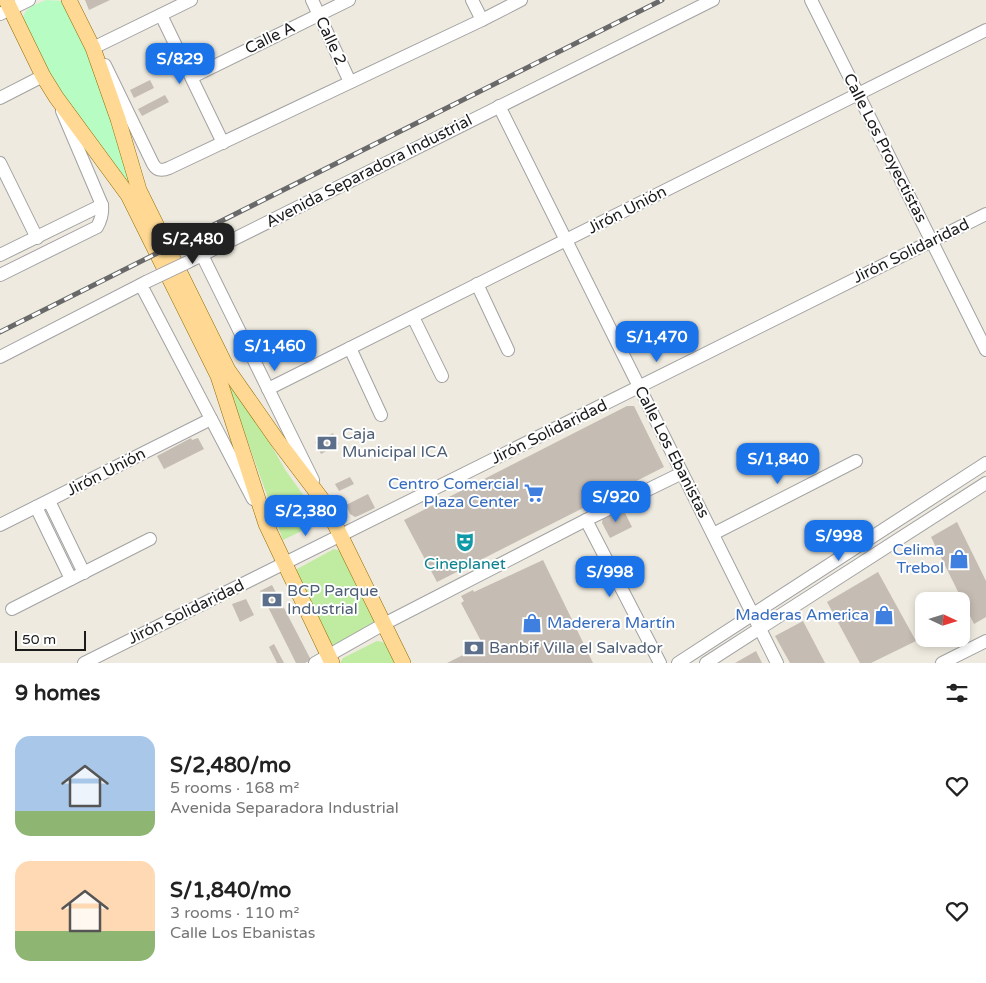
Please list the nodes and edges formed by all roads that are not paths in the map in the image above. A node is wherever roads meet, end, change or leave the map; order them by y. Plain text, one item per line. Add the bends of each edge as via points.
1 (29, 0) edge
2 (69, 0) edge
3 (191, 0) edge
4 (312, 0) edge
5 (349, 0) edge
6 (472, 0) edge
7 (521, 0) edge
8 (713, 0) edge
9 (811, 0) edge
10 (5, 8) edge
11 (161, 15) junction
12 (319, 15) junction
13 (482, 20) junction
14 (986, 30) edge
15 (95, 47) junction
16 (43, 76) junction
17 (192, 77) junction
18 (350, 82) junction
19 (858, 94) junction
20 (56, 97) junction
21 (0, 98) edge
22 (499, 106) junction
23 (223, 143) junction
24 (1, 170) edge
25 (102, 205) junction
26 (986, 214) edge
27 (37, 238) junction
28 (566, 240) junction
29 (932, 241) junction
30 (0, 255) edge
31 (202, 255) junction
32 (0, 275) edge
33 (143, 283) junction
34 (477, 284) junction
35 (413, 317) junction
36 (350, 348) junction
37 (508, 350) dead end
38 (986, 350) edge
39 (0, 357) edge
40 (442, 376) dead end
41 (639, 387) junction
42 (268, 389) junction
43 (382, 415) dead end
44 (211, 419) junction
45 (856, 461) dead end
46 (986, 463) edge
47 (682, 473) junction
48 (986, 483) edge
49 (48, 501) junction
50 (324, 502) junction
51 (36, 507) junction
52 (586, 520) junction
53 (266, 524) junction
54 (0, 525) edge
55 (713, 534) junction
56 (340, 536) junction
57 (150, 539) dead end
58 (284, 563) junction
59 (84, 573) junction
60 (71, 579) junction
61 (12, 608) dead end
62 (753, 614) junction
63 (384, 624) junction
64 (760, 629) junction
65 (986, 641) edge
66 (330, 659) edge
67 (84, 663) edge
68 (315, 663) edge
69 (403, 663) edge
70 (660, 663) edge
71 (678, 663) edge
72 (706, 663) edge
73 (777, 663) edge
74 (942, 663) edge

1 - 10 street
2 - 15 main road
3 - 11 street
4 - 12 street, Calle 2
5 - 12 street, Calle A
6 - 13 street
7 - 13 street
8 - 22 street, Avenida Separadora Industrial
9 - 19 street, Calle Los Proyectistas
10 - 16 main road
11 - 15 street
11 - 17 street
12 - 17 street, Calle A
12 - 18 street, Calle 2
13 - 18 street
14 - 19 street, Jirón Unión
15 - 23 street via 153,164 159,170
15 - 50 main road via 139,190 228,370
16 - 20 main road
16 - 21 street
17 - 23 street
18 - 23 street
19 - 28 street, Jirón Unión
19 - 29 street, Calle Los Proyectistas
20 - 25 street
20 - 53 main road via 128,195 218,376
22 - 28 street, Calle Los Ebanistas
22 - 31 street, Avenida Separadora Industrial
24 - 27 street
25 - 27 street
25 - 32 street via 102,216 96,227
26 - 29 street, Jirón Solidaridad
27 - 30 street
28 - 34 street, Jirón Unión
28 - 41 street, Calle Los Ebanistas
29 - 38 street, Calle Los Proyectistas
29 - 41 street, Jirón Solidaridad
31 - 33 street, Avenida Separadora Industrial, bridge
31 - 42 street
33 - 39 street, Avenida Separadora Industrial
33 - 44 street
34 - 35 street, Jirón Unión
34 - 37 street
35 - 36 street, Jirón Unión
35 - 40 street
36 - 42 street, Jirón Unión
36 - 43 street
41 - 47 street, Calle Los Ebanistas
41 - 56 street, Jirón Solidaridad
42 - 50 street
44 - 49 street, Jirón Unión
44 - 53 street
45 - 55 street
46 - 62 street
47 - 52 street
47 - 55 street, Calle Los Ebanistas
48 - 64 street
49 - 51 street, Jirón Unión
49 - 59 street
50 - 56 main road
51 - 54 street, Jirón Unión
51 - 60 street
52 - 63 street
52 - 70 street
53 - 58 main road
55 - 62 street, Calle Los Ebanistas
56 - 58 street, Jirón Solidaridad
56 - 63 main road
57 - 59 street
58 - 66 main road
58 - 67 street, Jirón Solidaridad
59 - 60 street
60 - 61 street
62 - 64 street, Calle Los Ebanistas
62 - 71 street
63 - 66 street
63 - 69 main road
64 - 72 street
64 - 73 street, Calle Los Ebanistas
65 - 74 street
66 - 68 street

